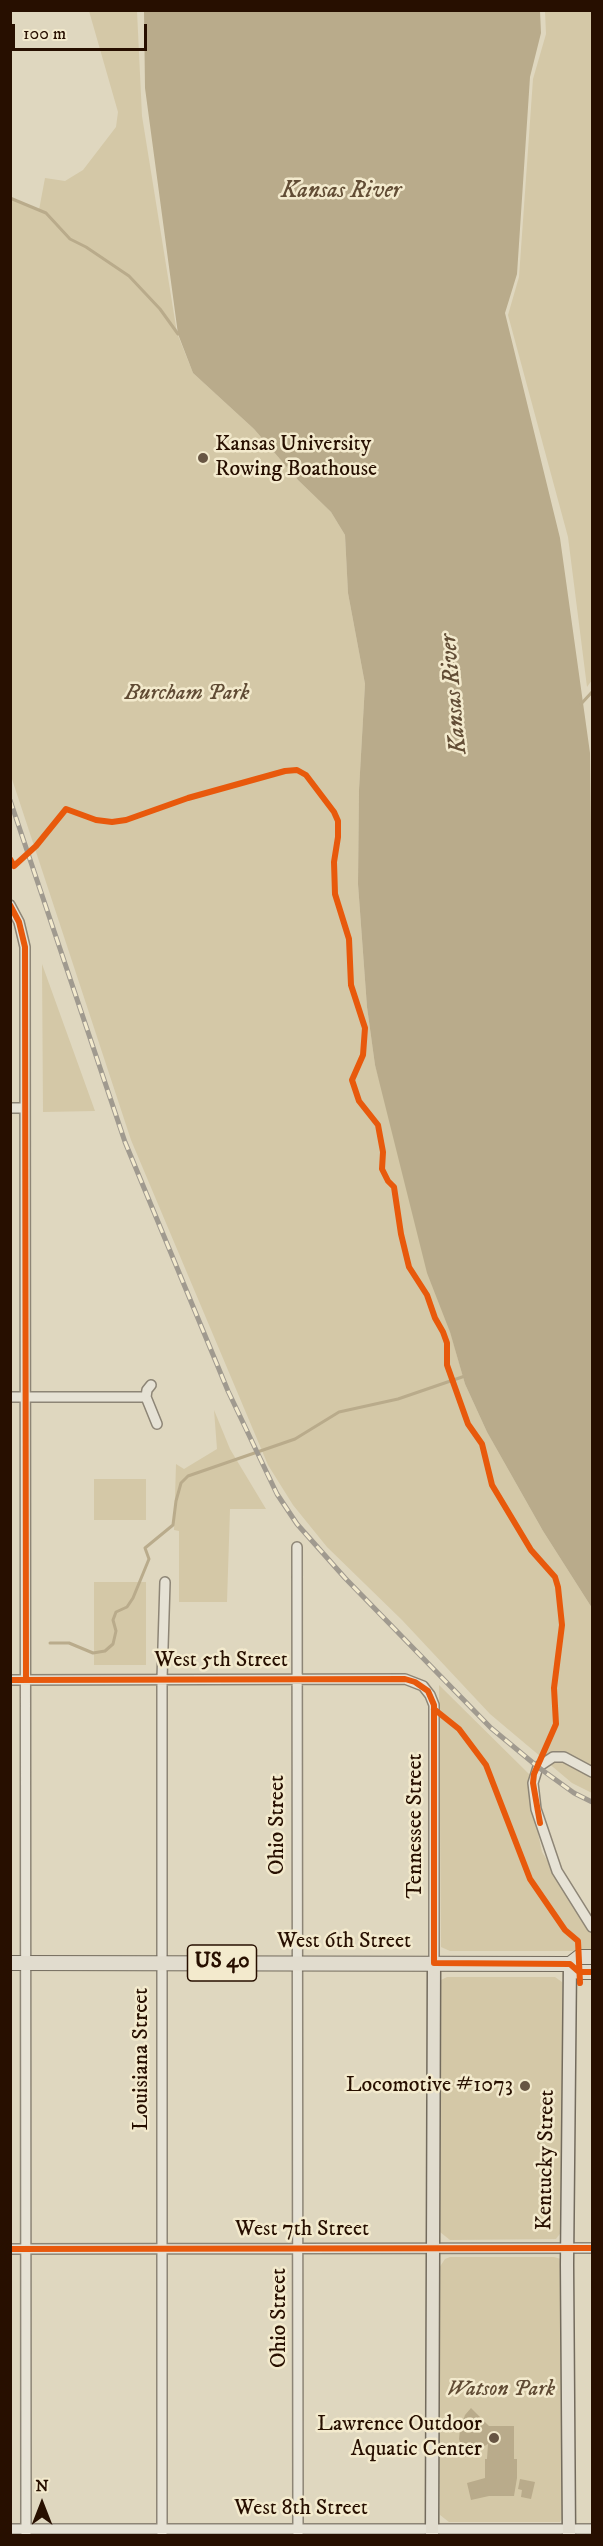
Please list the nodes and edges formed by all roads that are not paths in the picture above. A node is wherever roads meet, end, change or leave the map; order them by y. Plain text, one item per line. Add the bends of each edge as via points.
1 (10, 904) edge
2 (10, 1108) edge
3 (25, 1108) junction
4 (151, 1386) dead end
5 (10, 1397) edge
6 (25, 1397) junction
7 (146, 1397) junction
8 (157, 1424) dead end
9 (297, 1547) dead end
10 (165, 1582) dead end
11 (162, 1679) junction
12 (298, 1679) junction
13 (10, 1680) edge
14 (26, 1680) junction
15 (428, 1690) joint
16 (592, 1772) edge
17 (592, 1927) edge
18 (592, 1957) edge
19 (10, 1963) edge
20 (25, 1963) junction
21 (162, 1963) junction
22 (298, 1963) junction
23 (434, 1963) junction
24 (570, 1964) junction
25 (592, 1972) edge
26 (298, 2248) junction
27 (433, 2248) junction
28 (568, 2248) junction
29 (592, 2248) edge
30 (10, 2249) edge
31 (27, 2249) junction
32 (162, 2249) junction
33 (10, 2529) edge
34 (592, 2529) edge
35 (26, 2532) edge
36 (163, 2532) edge
37 (298, 2532) edge
38 (432, 2532) edge
39 (569, 2532) edge

1 - 3 street via 25,947
2 - 3 street
3 - 6 street
4 - 7 street
5 - 6 street
6 - 7 street
6 - 14 street
7 - 8 street
9 - 12 street, Ohio Street
10 - 11 street, Louisiana Street
11 - 12 street, West 5th Street
11 - 14 street, West 5th Street
11 - 21 street, Louisiana Street
12 - 15 street, West 5th Street via 405,1679
12 - 22 street, Ohio Street
13 - 14 street, West 5th Street
14 - 20 street
15 - 23 street, Tennessee Street via 434,1705
16 - 17 street via 564,1757 553,1756 538,1767 533,1782 536,1809 557,1871
18 - 24 highway, West 6th Street / US 40 via 579,1957
19 - 20 highway, West 6th Street / US 40
20 - 21 highway, West 6th Street / US 40
20 - 31 street
21 - 22 highway, West 6th Street / US 40
21 - 32 street, Louisiana Street
22 - 23 highway, West 6th Street / US 40
22 - 26 street, Ohio Street
23 - 24 highway, West 6th Street / US 40
23 - 27 main road, Tennessee Street
24 - 25 highway, West 6th Street / US 40 via 579,1972
24 - 28 main road, Kentucky Street
26 - 27 street, West 7th Street
26 - 32 street, West 7th Street
26 - 37 street, Ohio Street
27 - 28 street, West 7th Street
27 - 38 main road, Tennessee Street
28 - 29 street, West 7th Street
28 - 39 main road, Kentucky Street
30 - 31 street, West 7th Street
31 - 32 street, West 7th Street
31 - 35 street
32 - 36 street, Louisiana Street
33 - 35 street, West 8th Street
34 - 39 street, West 8th Street
35 - 36 street, West 8th Street
36 - 37 street, West 8th Street
37 - 38 street, West 8th Street
38 - 39 street, West 8th Street

